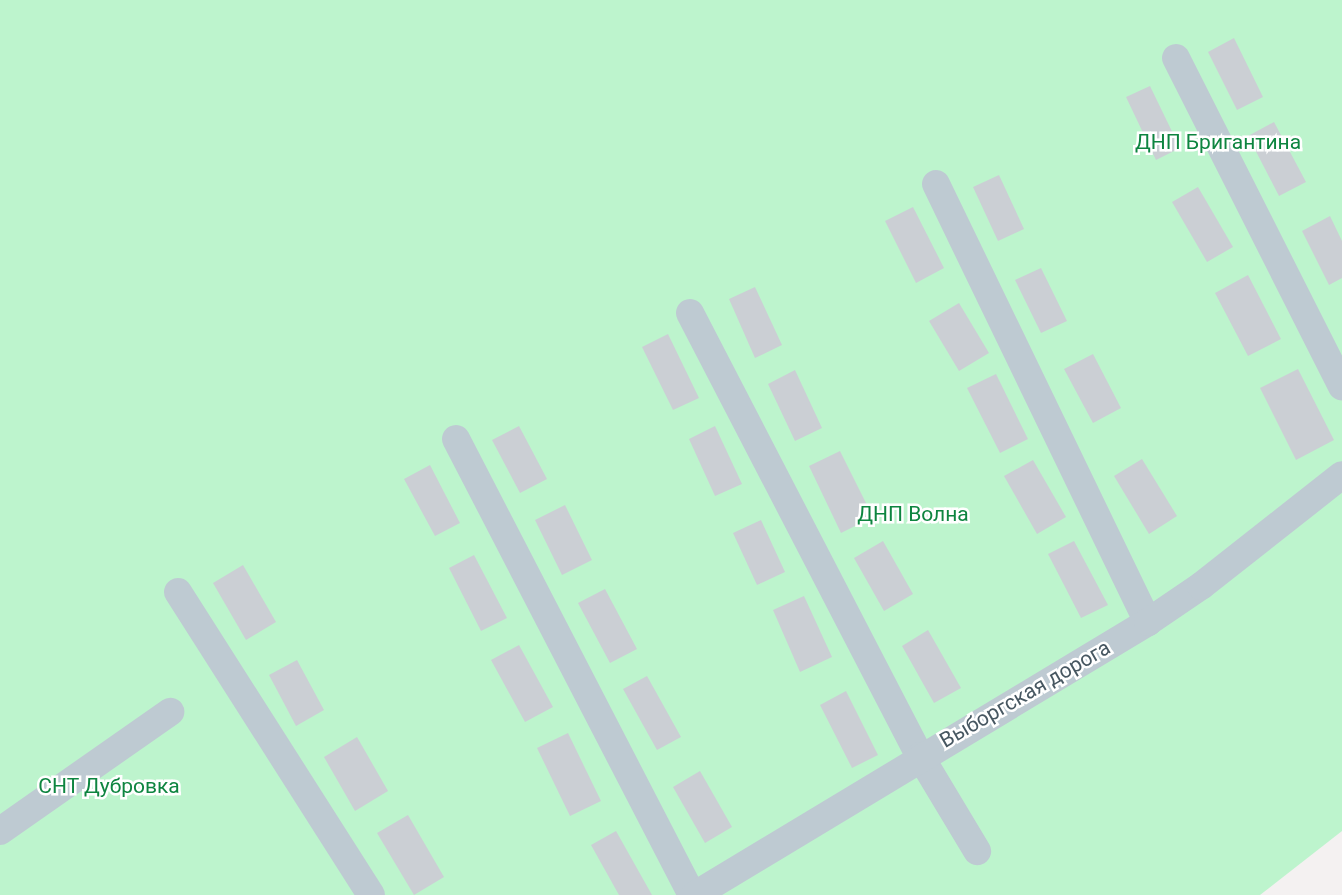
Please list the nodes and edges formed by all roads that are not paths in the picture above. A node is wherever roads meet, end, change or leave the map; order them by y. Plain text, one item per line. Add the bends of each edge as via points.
1 (1176, 58) dead end
2 (936, 184) dead end
3 (690, 313) dead end
4 (1342, 386) edge
5 (456, 439) dead end
6 (1342, 475) edge
7 (178, 592) dead end
8 (1148, 622) junction
9 (170, 712) dead end
10 (920, 756) junction
11 (0, 831) edge
12 (977, 851) dead end
13 (371, 895) edge
14 (693, 895) edge

1 - 4 street
2 - 8 street
3 - 10 street
5 - 14 street
6 - 8 street, Выборгская дорога
7 - 13 street
8 - 10 street, Выборгская дорога
9 - 11 street
10 - 12 street
10 - 14 street, Выборгская дорога

